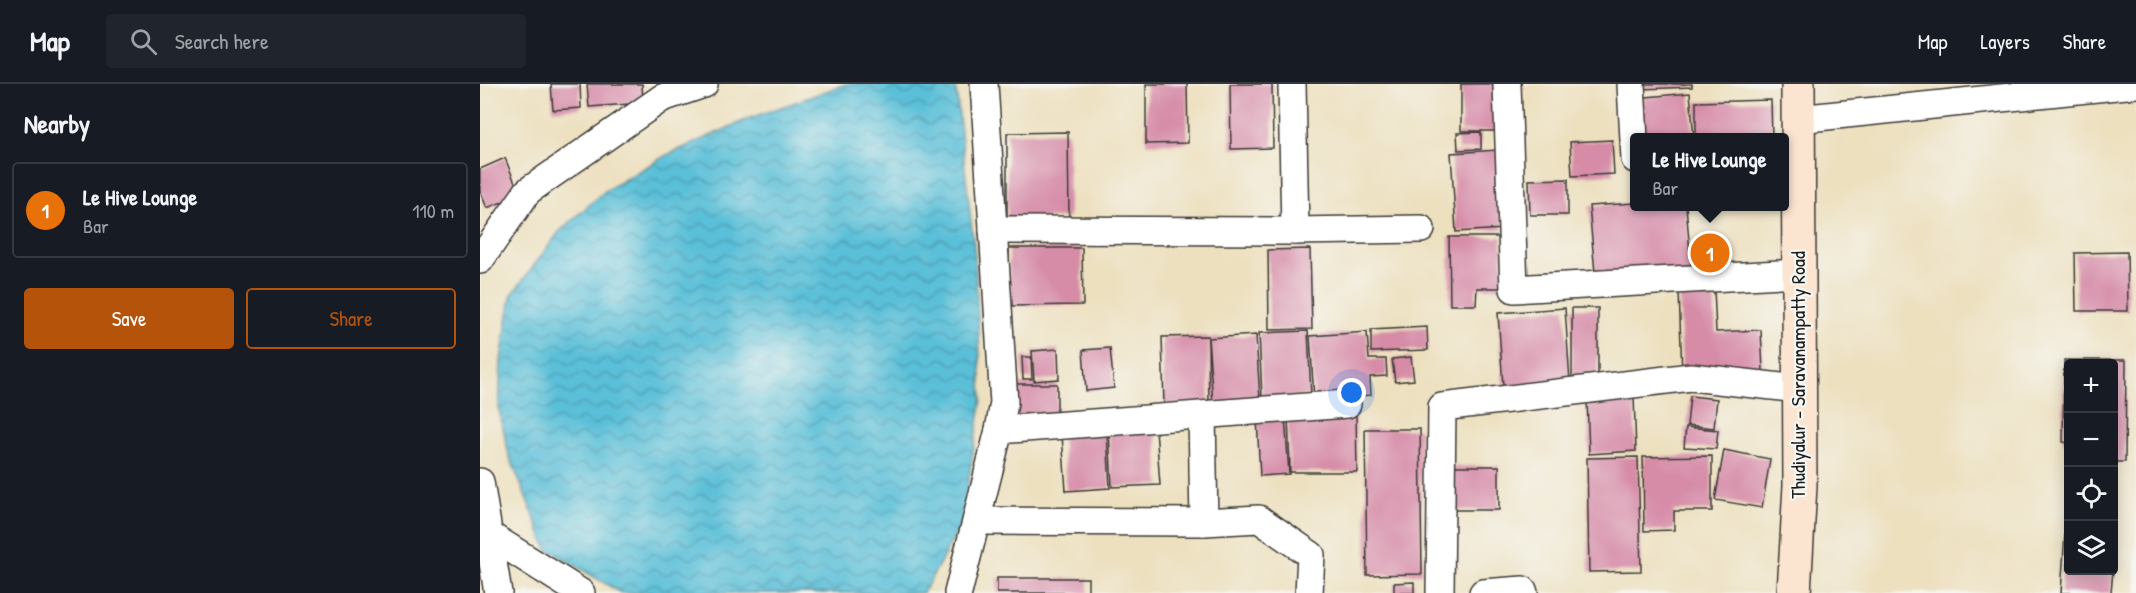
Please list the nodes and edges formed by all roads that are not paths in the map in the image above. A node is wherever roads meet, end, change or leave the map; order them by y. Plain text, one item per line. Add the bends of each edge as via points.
1 (704, 84) edge
2 (984, 84) edge
3 (1292, 84) edge
4 (1507, 84) edge
5 (1631, 84) edge
6 (1798, 84) edge
7 (2136, 84) edge
8 (661, 91) edge
9 (1798, 119) junction
10 (1634, 133) edge
11 (993, 230) junction
12 (1421, 230) dead end
13 (1295, 231) junction
14 (480, 260) edge
15 (1798, 273) junction
16 (1799, 389) junction
17 (1347, 404) dead end
18 (1202, 415) junction
19 (999, 430) junction
20 (480, 482) edge
21 (977, 521) junction
22 (1204, 522) junction
23 (489, 535) junction
24 (498, 593) edge
25 (581, 593) edge
26 (958, 593) edge
27 (1309, 593) edge
28 (1440, 593) edge
29 (1483, 593) edge
30 (1524, 593) edge
31 (1794, 593) edge

1 - 8 street
2 - 11 street
3 - 13 street
4 - 15 street via 1514,289
5 - 10 street
6 - 9 main road, Thudiyalur - Saravanampatty Road
7 - 9 street
8 - 14 street via 528,191
9 - 15 main road, Thudiyalur - Saravanampatty Road
11 - 13 street
11 - 19 street via 1004,403
12 - 13 street
15 - 16 main road, Thudiyalur - Saravanampatty Road
16 - 28 street via 1692,377 1442,407
16 - 31 main road, Thudiyalur - Saravanampatty Road via 1800,485
17 - 18 street
18 - 19 street
18 - 22 street
19 - 21 street
20 - 23 street
21 - 22 street
21 - 26 street
22 - 27 street via 1259,519 1311,555
23 - 24 street
23 - 25 street
29 - 30 street

